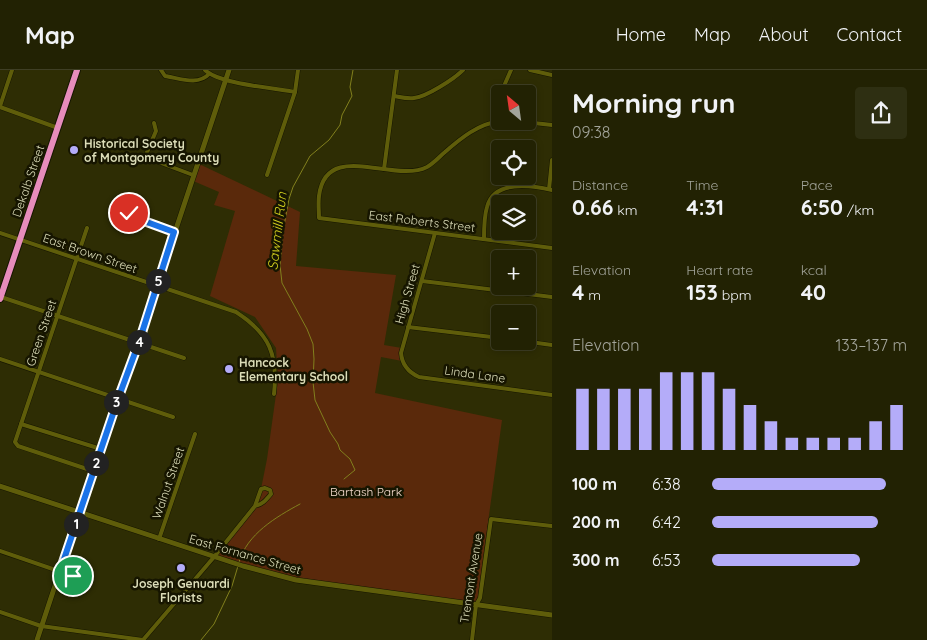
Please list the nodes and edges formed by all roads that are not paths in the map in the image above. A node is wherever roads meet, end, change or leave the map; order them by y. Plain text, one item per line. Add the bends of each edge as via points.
1 (12, 70) edge
2 (77, 70) edge
3 (161, 70) edge
4 (205, 70) edge
5 (229, 70) edge
6 (298, 70) edge
7 (397, 70) edge
8 (463, 70) edge
9 (511, 70) edge
10 (530, 70) edge
11 (209, 74) junction
12 (552, 75) edge
13 (225, 80) junction
14 (504, 85) edge
15 (295, 92) junction
16 (394, 96) junction
17 (0, 107) edge
18 (154, 123) dead end
19 (491, 123) edge
20 (536, 123) edge
21 (552, 125) edge
22 (58, 128) junction
23 (552, 160) edge
24 (384, 169) junction
25 (193, 175) junction
26 (267, 175) dead end
27 (550, 190) edge
28 (129, 213) dead end
29 (87, 228) dead end
30 (174, 232) junction
31 (0, 233) edge
32 (435, 233) junction
33 (484, 239) junction
34 (20, 240) junction
35 (552, 248) edge
36 (77, 258) junction
37 (422, 281) junction
38 (156, 286) junction
39 (552, 297) edge
40 (0, 298) edge
41 (58, 315) junction
42 (408, 327) junction
43 (491, 337) edge
44 (138, 343) junction
45 (536, 343) edge
46 (552, 345) edge
47 (184, 358) dead end
48 (0, 359) edge
49 (402, 362) joint
50 (39, 372) junction
51 (274, 394) dead end
52 (552, 394) edge
53 (118, 399) junction
54 (173, 417) dead end
55 (21, 424) junction
56 (195, 434) dead end
57 (101, 449) junction
58 (94, 471) junction
59 (0, 486) edge
60 (255, 506) junction
61 (80, 512) junction
62 (552, 526) edge
63 (159, 539) junction
64 (0, 552) edge
65 (214, 557) junction
66 (60, 571) junction
67 (73, 576) dead end
68 (476, 605) junction
69 (0, 612) edge
70 (552, 615) edge
71 (41, 626) junction
72 (37, 640) edge
73 (143, 640) edge
74 (472, 640) edge

1 - 17 street
2 - 22 highway, Dekalb Street
3 - 11 street via 165,76 196,81
4 - 11 street
5 - 13 street
6 - 15 street
7 - 16 street
8 - 16 street via 416,98
9 - 14 street
10 - 12 street
11 - 13 street
13 - 15 street
13 - 25 street
15 - 26 street
16 - 24 street
17 - 22 street
18 - 25 street via 156,131 145,157
19 - 24 street via 466,134 427,167 406,172
20 - 21 street
22 - 34 highway, Dekalb Street
23 - 27 street
24 - 32 street, East Roberts Street via 351,165 339,166 332,171 321,186 319,218
25 - 30 street
27 - 33 street via 515,186 499,190 486,208
28 - 30 street
29 - 36 street, Green Street
30 - 38 street
31 - 34 street, East Brown Street
32 - 33 street, East Roberts Street
32 - 37 street, High Street
33 - 35 street, East Roberts Street
34 - 36 street, East Brown Street
34 - 40 highway, Dekalb Street
36 - 38 street, East Brown Street
36 - 41 street, Green Street
37 - 39 street
37 - 42 street, High Street
38 - 44 street
38 - 51 street, East Brown Street via 232,310 254,324 273,354
40 - 41 street
41 - 44 street
41 - 50 street, Green Street
42 - 43 street
42 - 49 street, High Street via 401,353
44 - 47 street
44 - 53 street
45 - 46 street
48 - 50 street
49 - 52 street, Linda Lane via 419,377
50 - 53 street
50 - 55 street, Green Street
53 - 54 street
53 - 57 street
55 - 57 street
55 - 58 street, Green Street via 16,445
56 - 63 street, Walnut Street
57 - 58 street
58 - 61 street
59 - 61 street, East Fornance Street
60 - 60 street via 268,498 270,490 261,489
60 - 65 street
61 - 63 street, East Fornance Street
61 - 66 street
62 - 68 street, Tremont Avenue via 491,519 480,598
63 - 65 street, East Fornance Street
64 - 66 street
65 - 68 street, East Fornance Street via 296,580
65 - 73 street
66 - 67 street
66 - 71 street
68 - 70 street, East Fornance Street
68 - 74 street, Tremont Avenue
69 - 71 street
71 - 72 street
71 - 73 street

